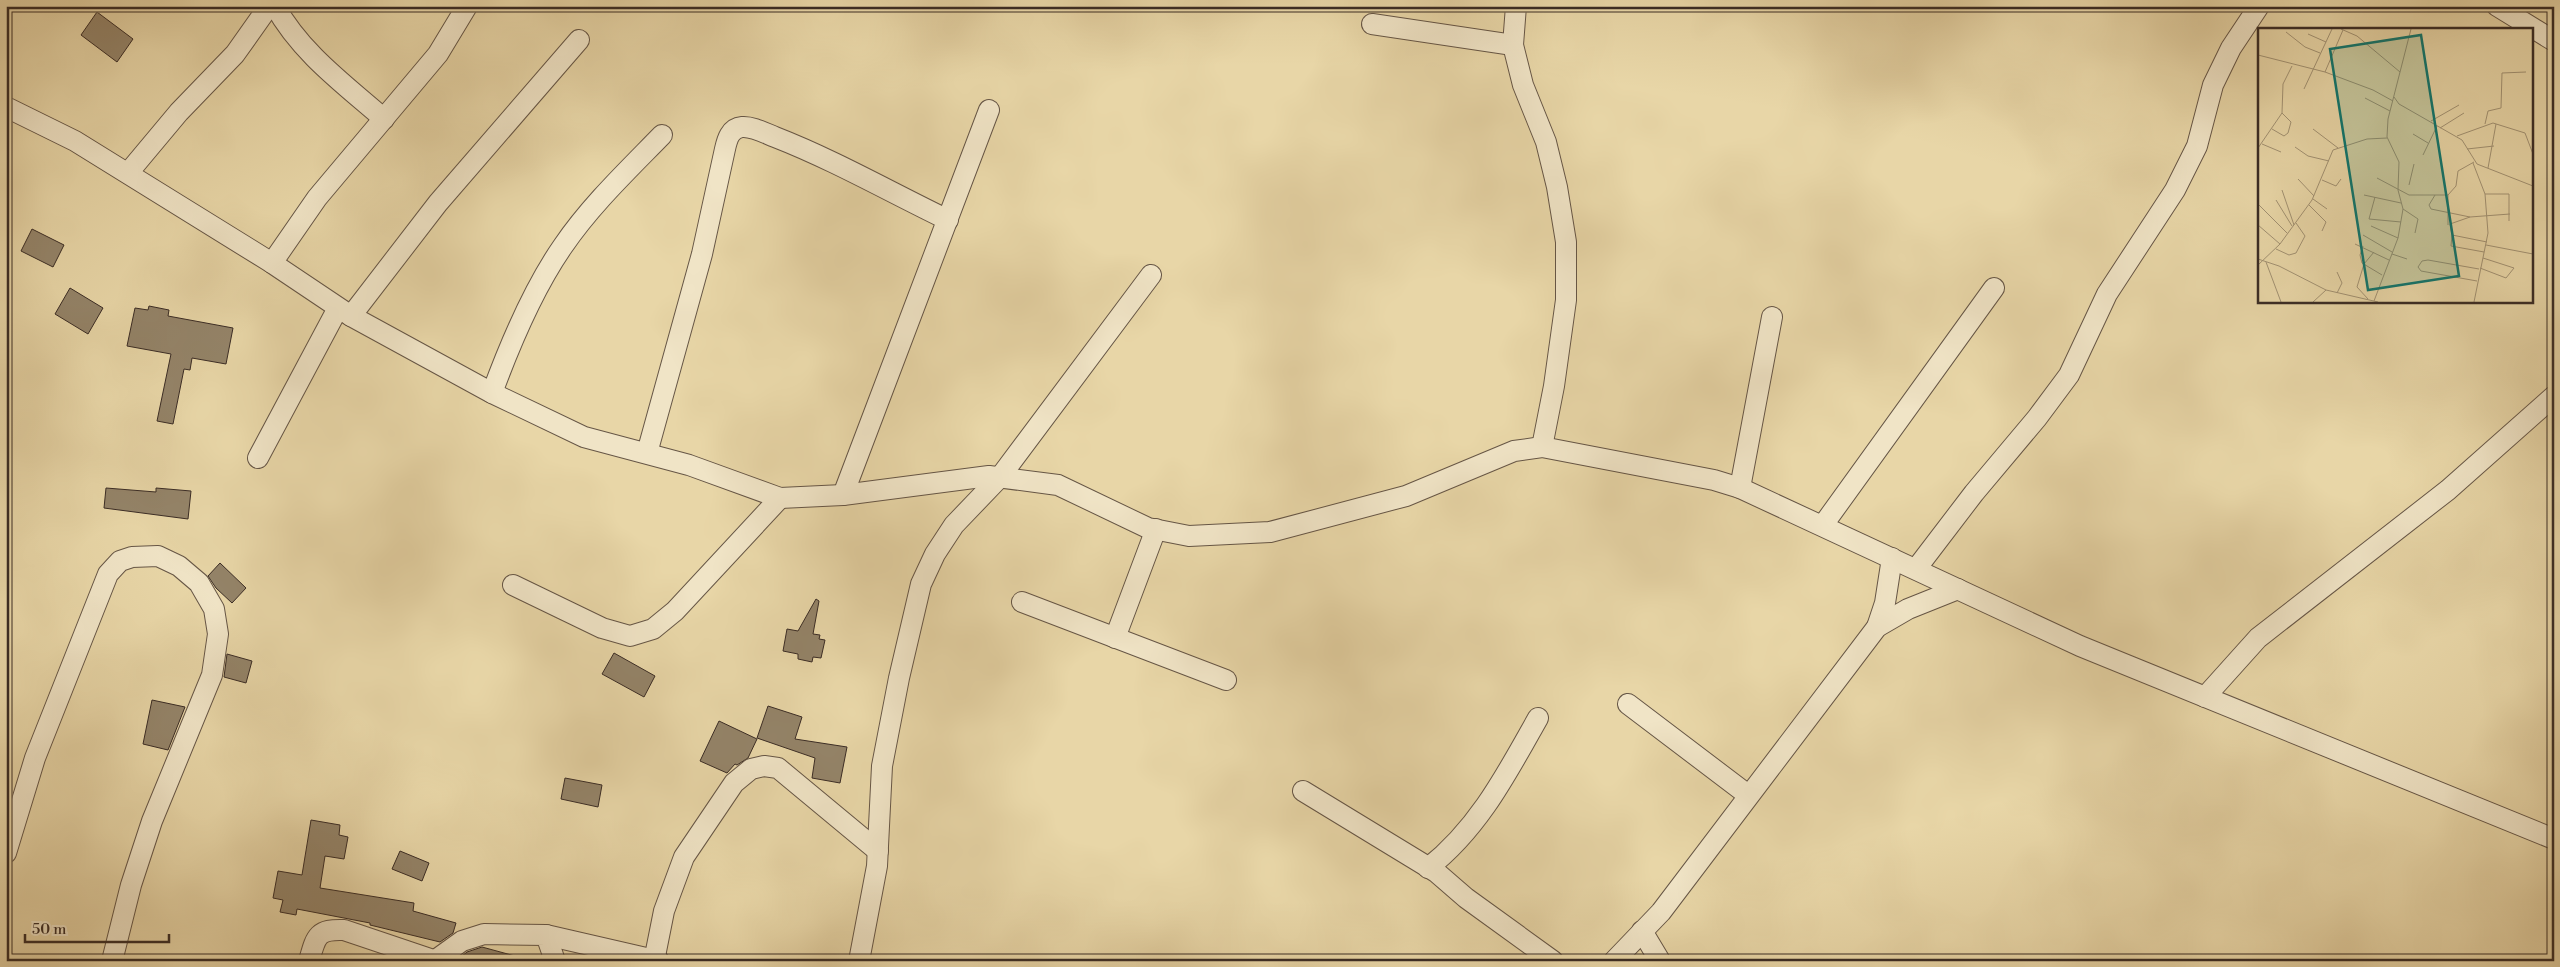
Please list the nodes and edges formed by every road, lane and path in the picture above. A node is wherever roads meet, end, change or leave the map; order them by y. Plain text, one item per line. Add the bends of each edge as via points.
1 (268, 6) edge
2 (276, 6) edge
3 (1516, 6) edge
4 (2259, 6) edge
5 (2498, 6) edge
6 (459, 9) edge
7 (1372, 24) dead end
8 (579, 40) dead end
9 (2554, 42) edge
10 (1513, 45) junction
11 (6, 107) edge
12 (989, 110) dead end
13 (384, 119) junction
14 (662, 135) dead end
15 (128, 173) junction
16 (948, 220) junction
17 (272, 263) junction
18 (1151, 275) dead end
19 (1994, 288) dead end
20 (345, 312) junction
21 (1772, 317) dead end
22 (492, 393) junction
23 (2554, 396) edge
24 (1542, 447) junction
25 (648, 453) junction
26 (258, 458) dead end
27 (1000, 477) junction
28 (1740, 488) junction
29 (843, 495) junction
30 (780, 498) junction
31 (1823, 525) junction
32 (1156, 529) junction
33 (1892, 558) junction
34 (1916, 569) junction
35 (512, 585) dead end
36 (1958, 589) junction
37 (1022, 602) dead end
38 (1877, 627) junction
39 (1115, 638) junction
40 (1226, 680) dead end
41 (2205, 697) junction
42 (1628, 704) dead end
43 (1538, 718) dead end
44 (1303, 791) dead end
45 (1748, 795) junction
46 (2554, 839) edge
47 (878, 851) junction
48 (6, 853) edge
49 (1428, 868) junction
50 (1642, 931) junction
51 (546, 935) junction
52 (437, 960) edge
53 (656, 960) edge
54 (112, 961) edge
55 (309, 961) edge
56 (555, 961) edge
57 (859, 961) edge
58 (1553, 961) edge
59 (1614, 961) edge
60 (1660, 961) edge

1 - 15 street via 235,54 179,112
2 - 13 street via 286,26 316,60
3 - 10 street
4 - 34 street via 2231,48 2213,85 2197,146 2175,190 2107,294 2069,375
5 - 9 street
6 - 13 street via 438,54
7 - 10 street
8 - 20 street
10 - 24 street via 1523,85 1546,142 1566,242 1566,300
11 - 15 street via 75,141
12 - 16 street
13 - 17 street via 317,198
14 - 22 street via 590,210 562,246 533,300
15 - 17 street
16 - 25 street via 800,147 759,131 743,127 735,129 728,136 702,254
16 - 29 street
17 - 20 street
18 - 27 street
19 - 31 street
20 - 22 street
20 - 26 street
21 - 28 street
22 - 25 street via 584,437
23 - 41 street via 2448,490 2258,638
24 - 28 street via 1714,480
24 - 32 street via 1514,451 1406,496 1270,532 1189,536
25 - 30 street
27 - 29 street
27 - 32 street via 1058,485 1105,509
27 - 47 street via 954,525 921,584 882,766
28 - 31 street
29 - 30 street
30 - 35 street via 675,611 654,629 630,636 602,628
31 - 33 street
32 - 39 street
33 - 34 street
33 - 38 street via 1885,603
34 - 36 street
36 - 38 street via 1908,609
36 - 41 street via 2080,646
37 - 39 street
38 - 45 street
39 - 40 street
41 - 46 street
42 - 45 street
43 - 49 street via 1500,786 1473,825 1450,851
44 - 49 street
45 - 50 street via 1661,912
47 - 53 street via 778,768 764,766 751,769 734,783 684,857 664,911
47 - 57 street
48 - 54 street via 35,758 108,574 120,560 132,557 158,556 179,566 199,583 214,609 218,634 212,675 152,821 131,885
49 - 58 street
50 - 59 street
50 - 60 street
51 - 52 street via 484,934 462,941
51 - 53 street
51 - 56 street
52 - 55 street via 344,930 329,930 320,933

